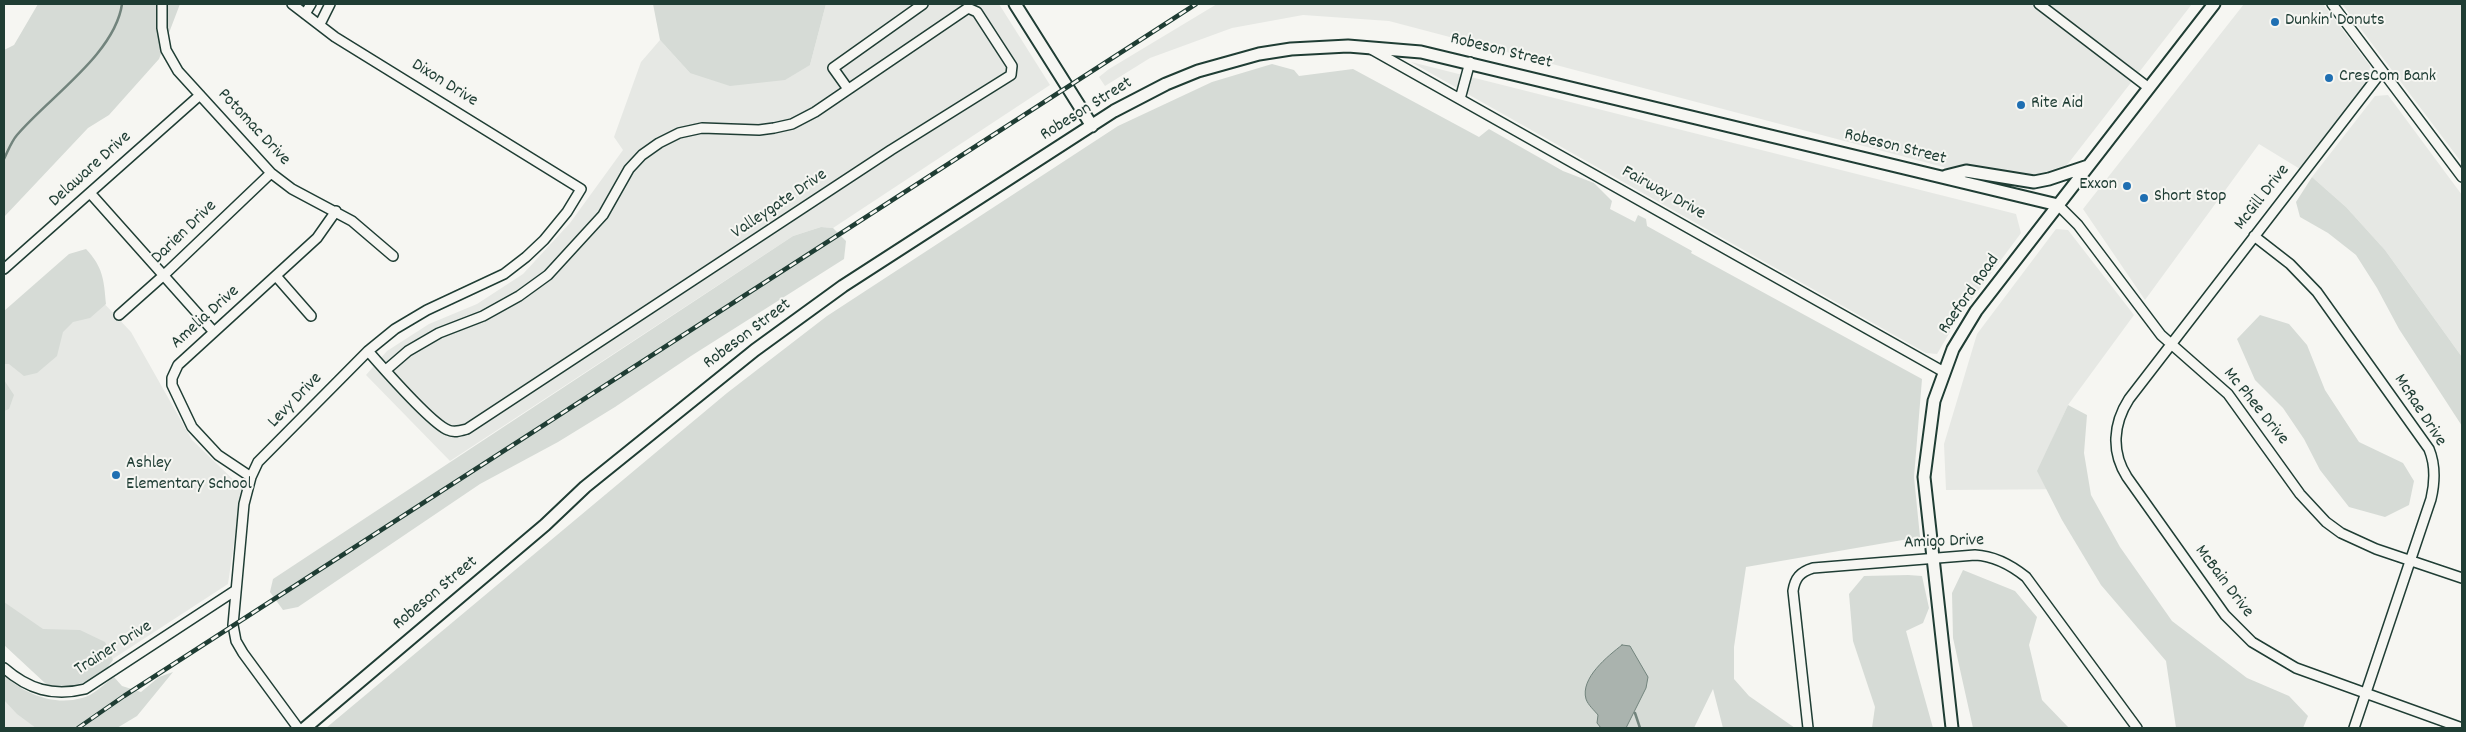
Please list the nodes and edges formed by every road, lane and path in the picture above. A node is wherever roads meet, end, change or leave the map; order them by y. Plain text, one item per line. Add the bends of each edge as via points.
1 (162, 4) edge
2 (292, 4) edge
3 (310, 4) edge
4 (330, 4) edge
5 (923, 4) edge
6 (1015, 4) edge
7 (2039, 4) edge
8 (2214, 4) edge
9 (2332, 4) edge
10 (305, 14) junction
11 (320, 24) junction
12 (1365, 46) junction
13 (1470, 62) junction
14 (2382, 71) junction
15 (2149, 88) junction
16 (848, 89) junction
17 (200, 95) junction
18 (1460, 99) junction
19 (1092, 126) junction
20 (2088, 166) junction
21 (271, 173) junction
22 (1942, 177) junction
23 (2462, 177) edge
24 (580, 189) joint
25 (91, 194) junction
26 (2058, 205) junction
27 (336, 211) junction
28 (2254, 236) junction
29 (393, 256) dead end
30 (4, 269) edge
31 (164, 276) junction
32 (276, 276) junction
33 (119, 315) dead end
34 (312, 316) dead end
35 (214, 332) junction
36 (2170, 344) junction
37 (368, 351) junction
38 (386, 370) junction
39 (1944, 372) junction
40 (251, 476) junction
41 (1933, 559) junction
42 (2411, 560) junction
43 (2462, 578) edge
44 (236, 590) junction
45 (4, 668) edge
46 (2366, 693) junction
47 (298, 728) edge
48 (306, 728) edge
49 (1808, 728) edge
50 (1952, 728) edge
51 (2137, 728) edge
52 (2354, 728) edge
53 (2462, 728) edge

1 - 17 street, Potomac Drive via 166,50 178,71
2 - 10 street, Dixon Drive
3 - 10 street
4 - 11 street
5 - 16 street via 833,68
6 - 19 main road
7 - 15 street
8 - 15 main road, Raeford Road
9 - 14 street
10 - 11 street, Dixon Drive
11 - 24 street, Dixon Drive via 335,37
12 - 13 main road, Robeson Street via 1421,52
12 - 18 street, Fairway Drive
12 - 19 main road, Robeson Street via 1291,49 1228,62 1166,84
13 - 18 street
13 - 22 main road, Robeson Street
14 - 23 street
14 - 28 street, McGill Drive
15 - 20 main road, Raeford Road
16 - 38 street, Valleygate Drive via 792,124 759,130 702,128 679,133 658,143 630,169 603,214 548,275 483,316 439,332 408,351
16 - 38 street, Valleygate Drive via 968,8 977,12 1012,66 1011,75 891,150 467,430 457,432 441,426
17 - 21 street, Potomac Drive
17 - 25 street, Delaware Drive
18 - 39 street, Fairway Drive
19 - 48 main road, Robeson Street via 843,286 754,350 585,487
20 - 22 main road via 2034,182 1966,171
20 - 26 main road, Raeford Road
21 - 27 street, Potomac Drive via 292,189
21 - 31 street, Darien Drive
22 - 26 main road, Robeson Street
24 - 37 street, Levy Drive via 544,240 504,274 427,310 395,329
25 - 30 street, Delaware Drive
25 - 31 street
26 - 36 street, Mc Phee Drive via 2078,225
26 - 39 main road, Raeford Road via 1976,311
27 - 29 street, Potomac Drive
27 - 32 street, Amelia Drive via 316,238
28 - 36 street, McGill Drive
28 - 42 street, McRae Drive via 2290,264 2317,292 2429,450 2434,487
31 - 33 street, Darien Drive
31 - 35 street
32 - 34 street
32 - 35 street, Amelia Drive
35 - 40 street, Amelia Drive via 178,365 172,378 173,391 192,426 218,455
36 - 42 street, Mc Phee Drive via 2228,394 2300,494 2326,522 2358,542
36 - 46 street, McBain Drive via 2119,416 2116,447 2123,471 2238,630 2284,663
37 - 38 street, Valleygate Drive
37 - 40 street, Levy Drive via 258,462
39 - 41 main road, Raeford Road via 1930,420 1924,477
40 - 44 street, Levy Drive via 244,504
41 - 49 street, Amigo Drive via 1813,568 1801,573 1793,591
41 - 50 main road, Raeford Road
41 - 51 street, Amigo Drive via 1988,556 2006,562 2026,577
42 - 43 street, Mc Phee Drive
42 - 46 street, McRae Drive
44 - 45 street, Trainer Drive via 85,689 62,693 39,690
44 - 47 street, Levy Drive via 233,625 236,641
46 - 52 street, McRae Drive
46 - 53 street, McBain Drive

